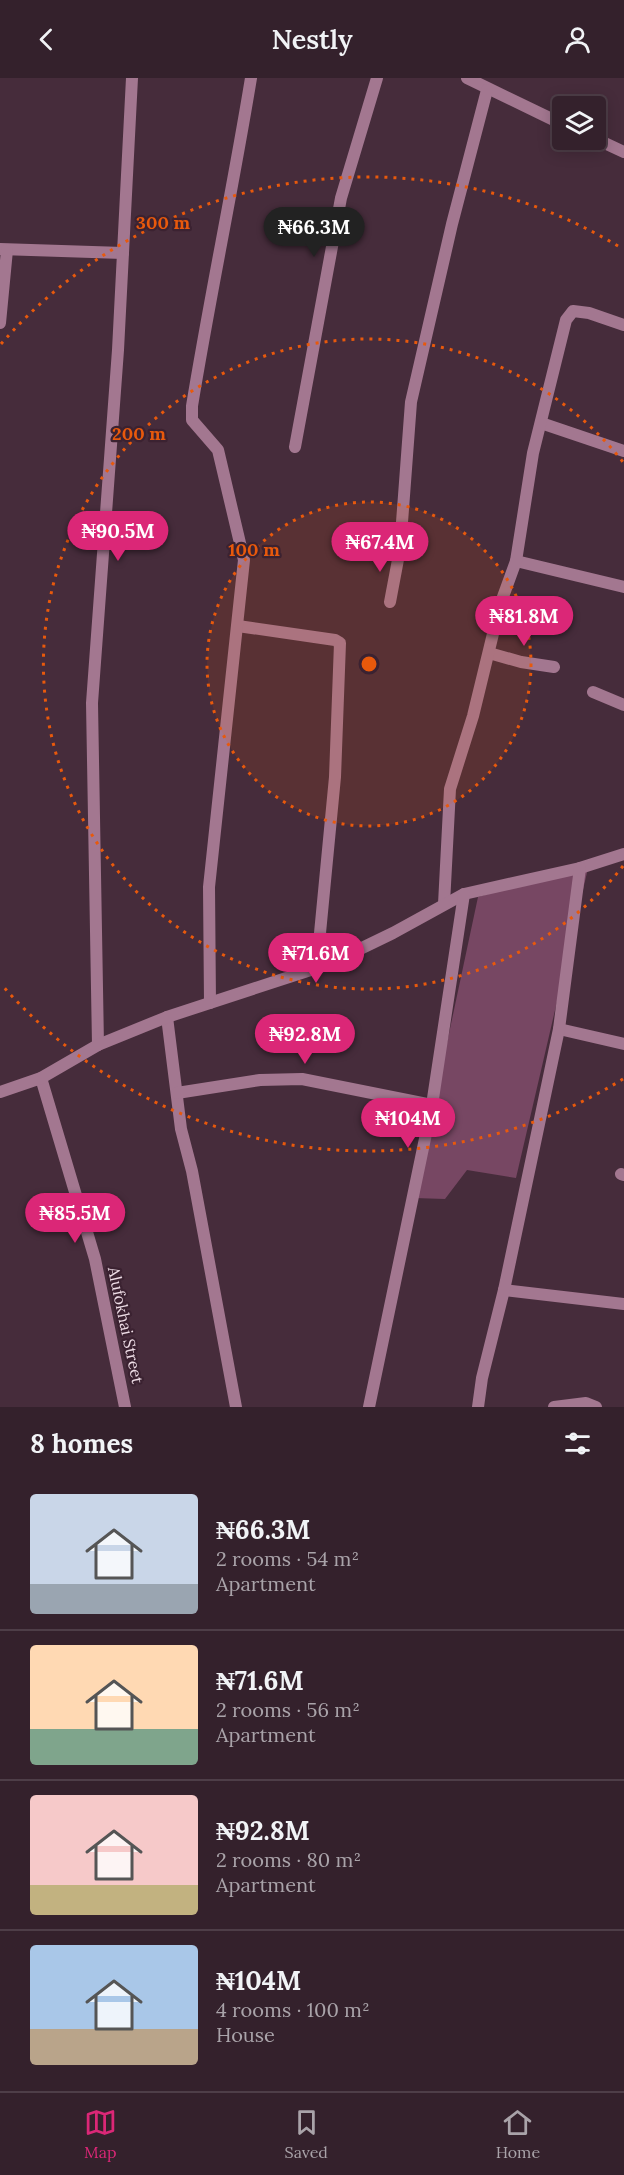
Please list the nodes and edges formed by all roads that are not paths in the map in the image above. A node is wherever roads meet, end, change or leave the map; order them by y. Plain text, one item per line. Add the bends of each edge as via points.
1 (132, 78) edge
2 (251, 78) edge
3 (377, 78) edge
4 (467, 78) edge
5 (488, 90) junction
6 (552, 119) edge
7 (606, 144) edge
8 (624, 152) edge
9 (3, 250) edge
10 (123, 253) junction
11 (0, 323) edge
12 (624, 325) edge
13 (541, 423) junction
14 (295, 447) dead end
15 (624, 451) edge
16 (516, 561) junction
17 (624, 587) edge
18 (390, 602) dead end
19 (238, 626) junction
20 (489, 652) junction
21 (554, 667) dead end
22 (593, 692) dead end
23 (624, 705) edge
24 (624, 854) edge
25 (580, 868) junction
26 (464, 894) junction
27 (444, 904) junction
28 (328, 964) junction
29 (210, 1003) junction
30 (167, 1017) junction
31 (559, 1029) junction
32 (624, 1044) edge
33 (98, 1045) junction
34 (41, 1078) junction
35 (0, 1092) edge
36 (177, 1094) junction
37 (432, 1105) junction
38 (504, 1290) junction
39 (624, 1304) edge
40 (126, 1407) edge
41 (236, 1407) edge
42 (369, 1407) edge
43 (478, 1407) edge
44 (554, 1407) edge
45 (596, 1407) edge

1 - 10 street
2 - 19 street via 192,406 192,420 218,450 235,515 244,560
3 - 14 street via 341,198
4 - 5 street
5 - 6 street
5 - 18 street via 411,402 400,549
7 - 8 street
9 - 10 street
9 - 11 street
10 - 33 street via 92,703
12 - 13 street via 573,311 566,320
13 - 15 street
13 - 16 street
16 - 17 street
16 - 20 street
19 - 28 street via 340,643 335,777 320,933
19 - 29 street via 209,887
20 - 21 street
20 - 27 street via 450,789
22 - 23 street
24 - 25 street
25 - 26 street
25 - 31 street
26 - 27 street
26 - 37 street
27 - 28 street
28 - 29 street
29 - 30 street
30 - 33 street
30 - 36 street
31 - 32 street
31 - 38 street
33 - 34 street
34 - 35 street
34 - 40 street, Alufokhai Street via 95,1258
36 - 37 street via 280,1078
36 - 41 street
37 - 42 street
38 - 39 street
38 - 43 street
44 - 45 street via 586,1403

